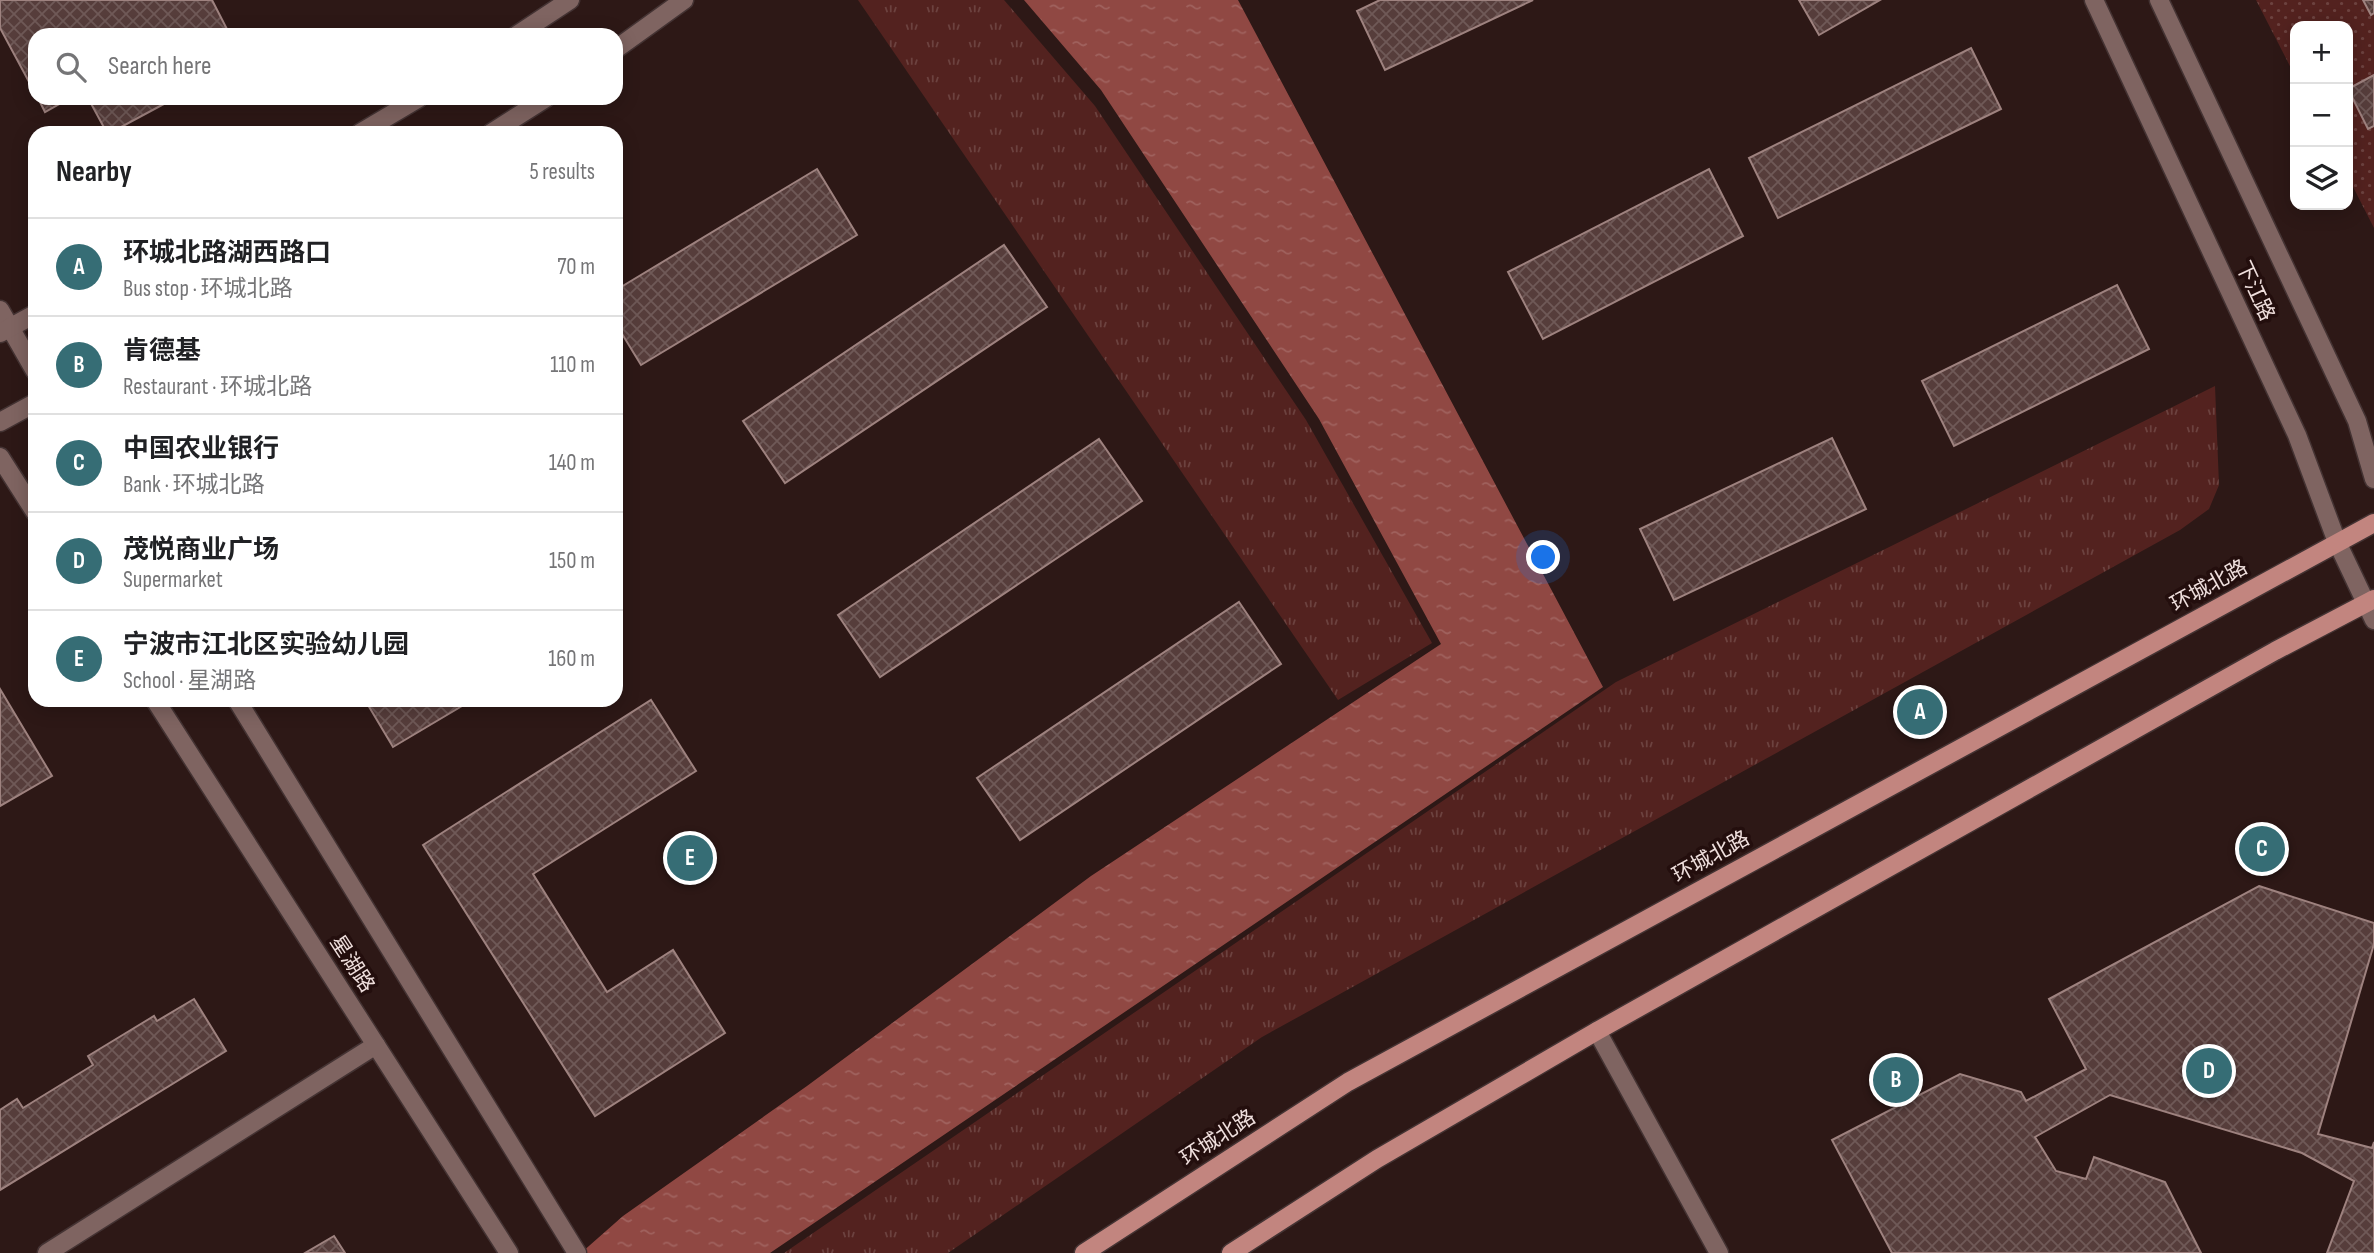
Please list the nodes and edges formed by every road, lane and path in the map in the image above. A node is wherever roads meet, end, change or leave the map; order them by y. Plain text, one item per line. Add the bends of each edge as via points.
1 (570, 0) edge
2 (684, 0) edge
3 (2095, 0) edge
4 (2159, 0) edge
5 (528, 28) edge
6 (623, 44) edge
7 (407, 105) edge
8 (535, 105) edge
9 (372, 126) edge
10 (502, 126) edge
11 (0, 310) edge
12 (28, 318) edge
13 (5, 331) edge
14 (28, 362) edge
15 (28, 407) edge
16 (0, 422) edge
17 (0, 457) edge
18 (2374, 479) edge
19 (28, 501) edge
20 (2374, 523) edge
21 (2337, 542) junction
22 (2371, 608) edge
23 (159, 707) edge
24 (241, 707) edge
25 (1597, 1031) junction
26 (376, 1045) junction
27 (47, 1253) edge
28 (509, 1253) edge
29 (577, 1253) edge
30 (1084, 1253) edge
31 (1231, 1253) edge
32 (1719, 1253) edge

1 - 5 street
2 - 6 street
3 - 21 street, 下江路 via 2297,435
4 - 18 street, 下江路 via 2357,421
7 - 9 street
8 - 10 street
11 - 13 street
12 - 13 street
13 - 14 street
15 - 16 street
17 - 19 street
20 - 21 main road, 环城北路
21 - 22 street, 下江路
21 - 30 main road, 环城北路 via 1348,1082
22 - 25 main road via 2275,651
23 - 26 street, 星湖路
24 - 29 street, 星湖路
25 - 31 main road via 1377,1159
25 - 32 street
26 - 27 street
26 - 28 street, 星湖路

